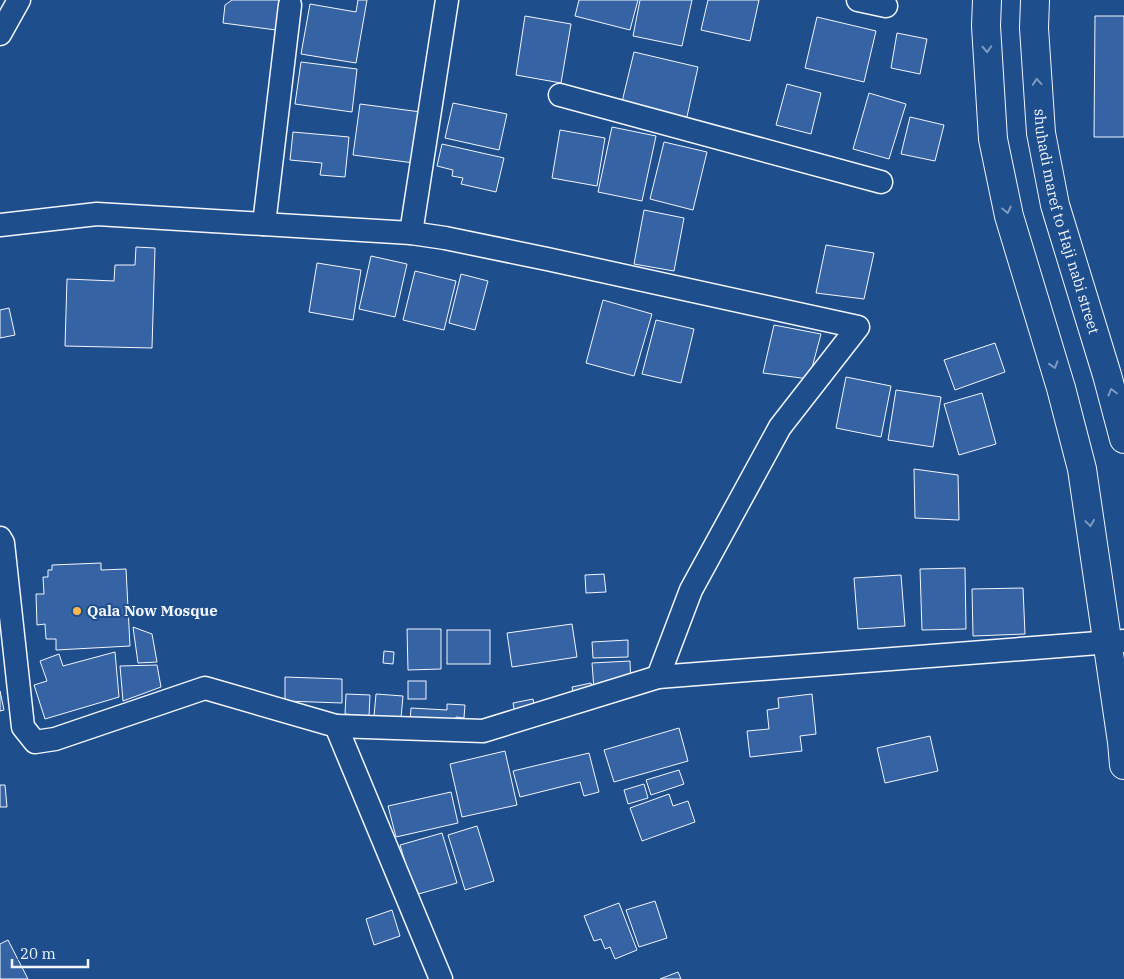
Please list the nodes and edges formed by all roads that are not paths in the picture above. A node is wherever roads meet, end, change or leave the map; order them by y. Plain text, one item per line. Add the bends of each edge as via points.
1 (19, 0) edge
2 (447, 0) edge
3 (858, 0) edge
4 (986, 0) edge
5 (1035, 0) edge
6 (290, 5) dead end
7 (886, 6) dead end
8 (0, 34) edge
9 (560, 95) dead end
10 (881, 182) dead end
11 (264, 224) junction
12 (0, 225) edge
13 (411, 233) junction
14 (1124, 439) edge
15 (0, 538) edge
16 (1116, 642) edge
17 (658, 677) junction
18 (336, 726) junction
19 (1124, 765) edge
20 (441, 979) edge

1 - 8 street
2 - 13 street
3 - 7 street
4 -> 16 main road via 993,139 1009,216 1082,469
14 -> 5 main road, shuhadi maref to Haji nabi street via 1055,205 1041,133
6 - 11 street
9 - 10 street
11 - 12 street via 96,214
11 - 13 street
13 - 17 street via 538,257 858,327 780,427 691,590
15 - 18 street via 24,727 35,742 54,739 205,688
16 - 17 street
16 - 19 main road
17 - 18 street via 483,731
18 - 20 street

